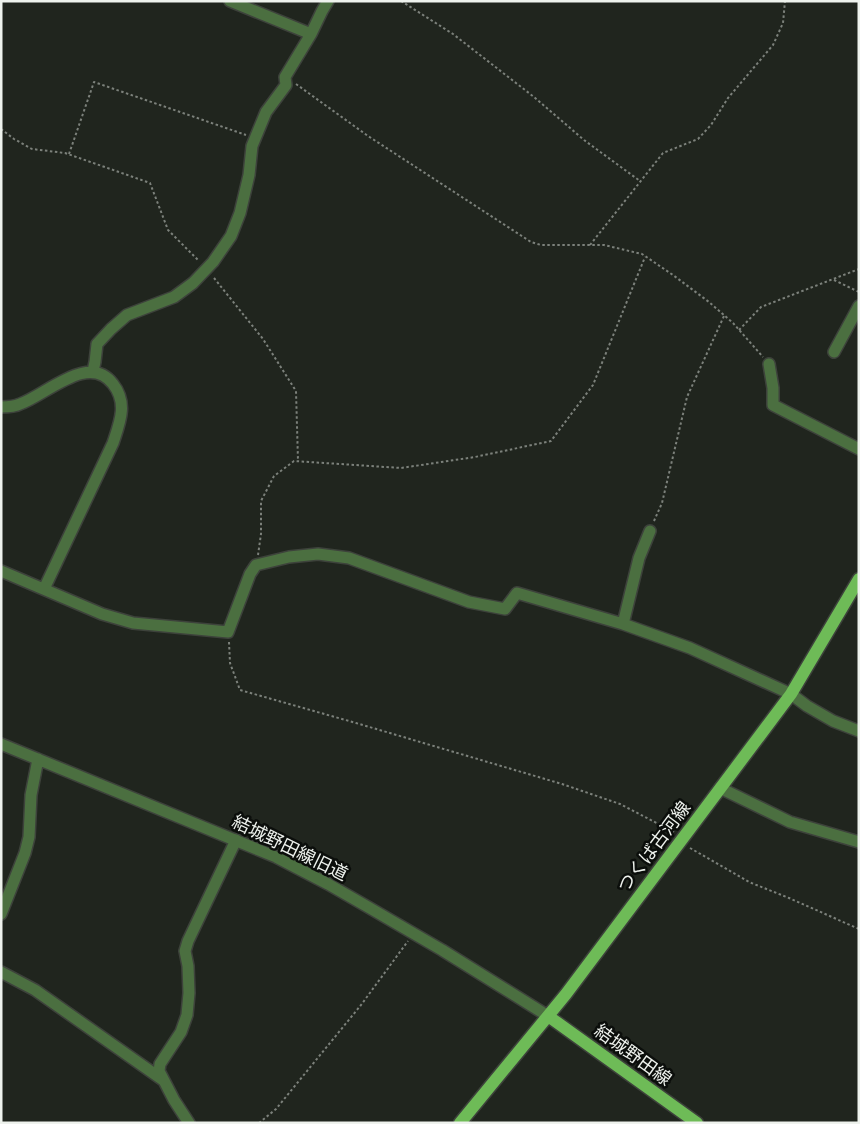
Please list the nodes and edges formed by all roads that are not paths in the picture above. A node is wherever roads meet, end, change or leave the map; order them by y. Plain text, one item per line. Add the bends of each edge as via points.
1 (230, 1) edge
2 (328, 1) edge
3 (311, 34) junction
4 (859, 306) edge
5 (834, 352) dead end
6 (769, 364) road end
7 (93, 371) junction
8 (1, 407) edge
9 (859, 450) edge
10 (650, 530) road end
11 (1, 571) edge
12 (859, 579) edge
13 (44, 589) junction
14 (622, 624) junction
15 (791, 694) junction
16 (859, 731) edge
17 (1, 744) edge
18 (38, 759) junction
19 (720, 788) junction
20 (236, 840) junction
21 (859, 842) edge
22 (1, 914) edge
23 (1, 972) edge
24 (548, 1016) junction
25 (164, 1081) junction
26 (681, 1118) edge
27 (189, 1123) edge
28 (460, 1123) edge
29 (697, 1123) edge

1 - 3 street
2 - 3 street
3 - 7 street via 286,77 286,85 266,112 255,138 240,213 231,236 193,283 174,297 127,314 97,344
4 - 5 street
6 - 9 street via 773,405
7 - 8 street via 68,377 20,404
7 - 13 street via 108,377 116,388 121,401 121,420
10 - 14 street via 639,558
11 - 13 street
12 - 15 main road, つくば古河線
13 - 14 street via 102,614 133,623 228,632 256,565 318,554 349,558 469,602 505,609 517,593
14 - 15 street via 690,648
15 - 16 street via 833,721
15 - 19 main road, つくば古河線
17 - 18 street, 結城野田線旧道
18 - 20 street, 結城野田線旧道
18 - 22 street via 29,837
19 - 21 street via 790,822
19 - 24 main road, つくば古河線
20 - 24 street, 結城野田線旧道 via 328,884
20 - 25 street via 186,946 187,1015 181,1032 160,1064 159,1071
23 - 25 street via 34,990
24 - 26 main road, 結城野田線
24 - 28 main road, つくば古河線
25 - 27 street
26 - 29 main road, 結城野田線

